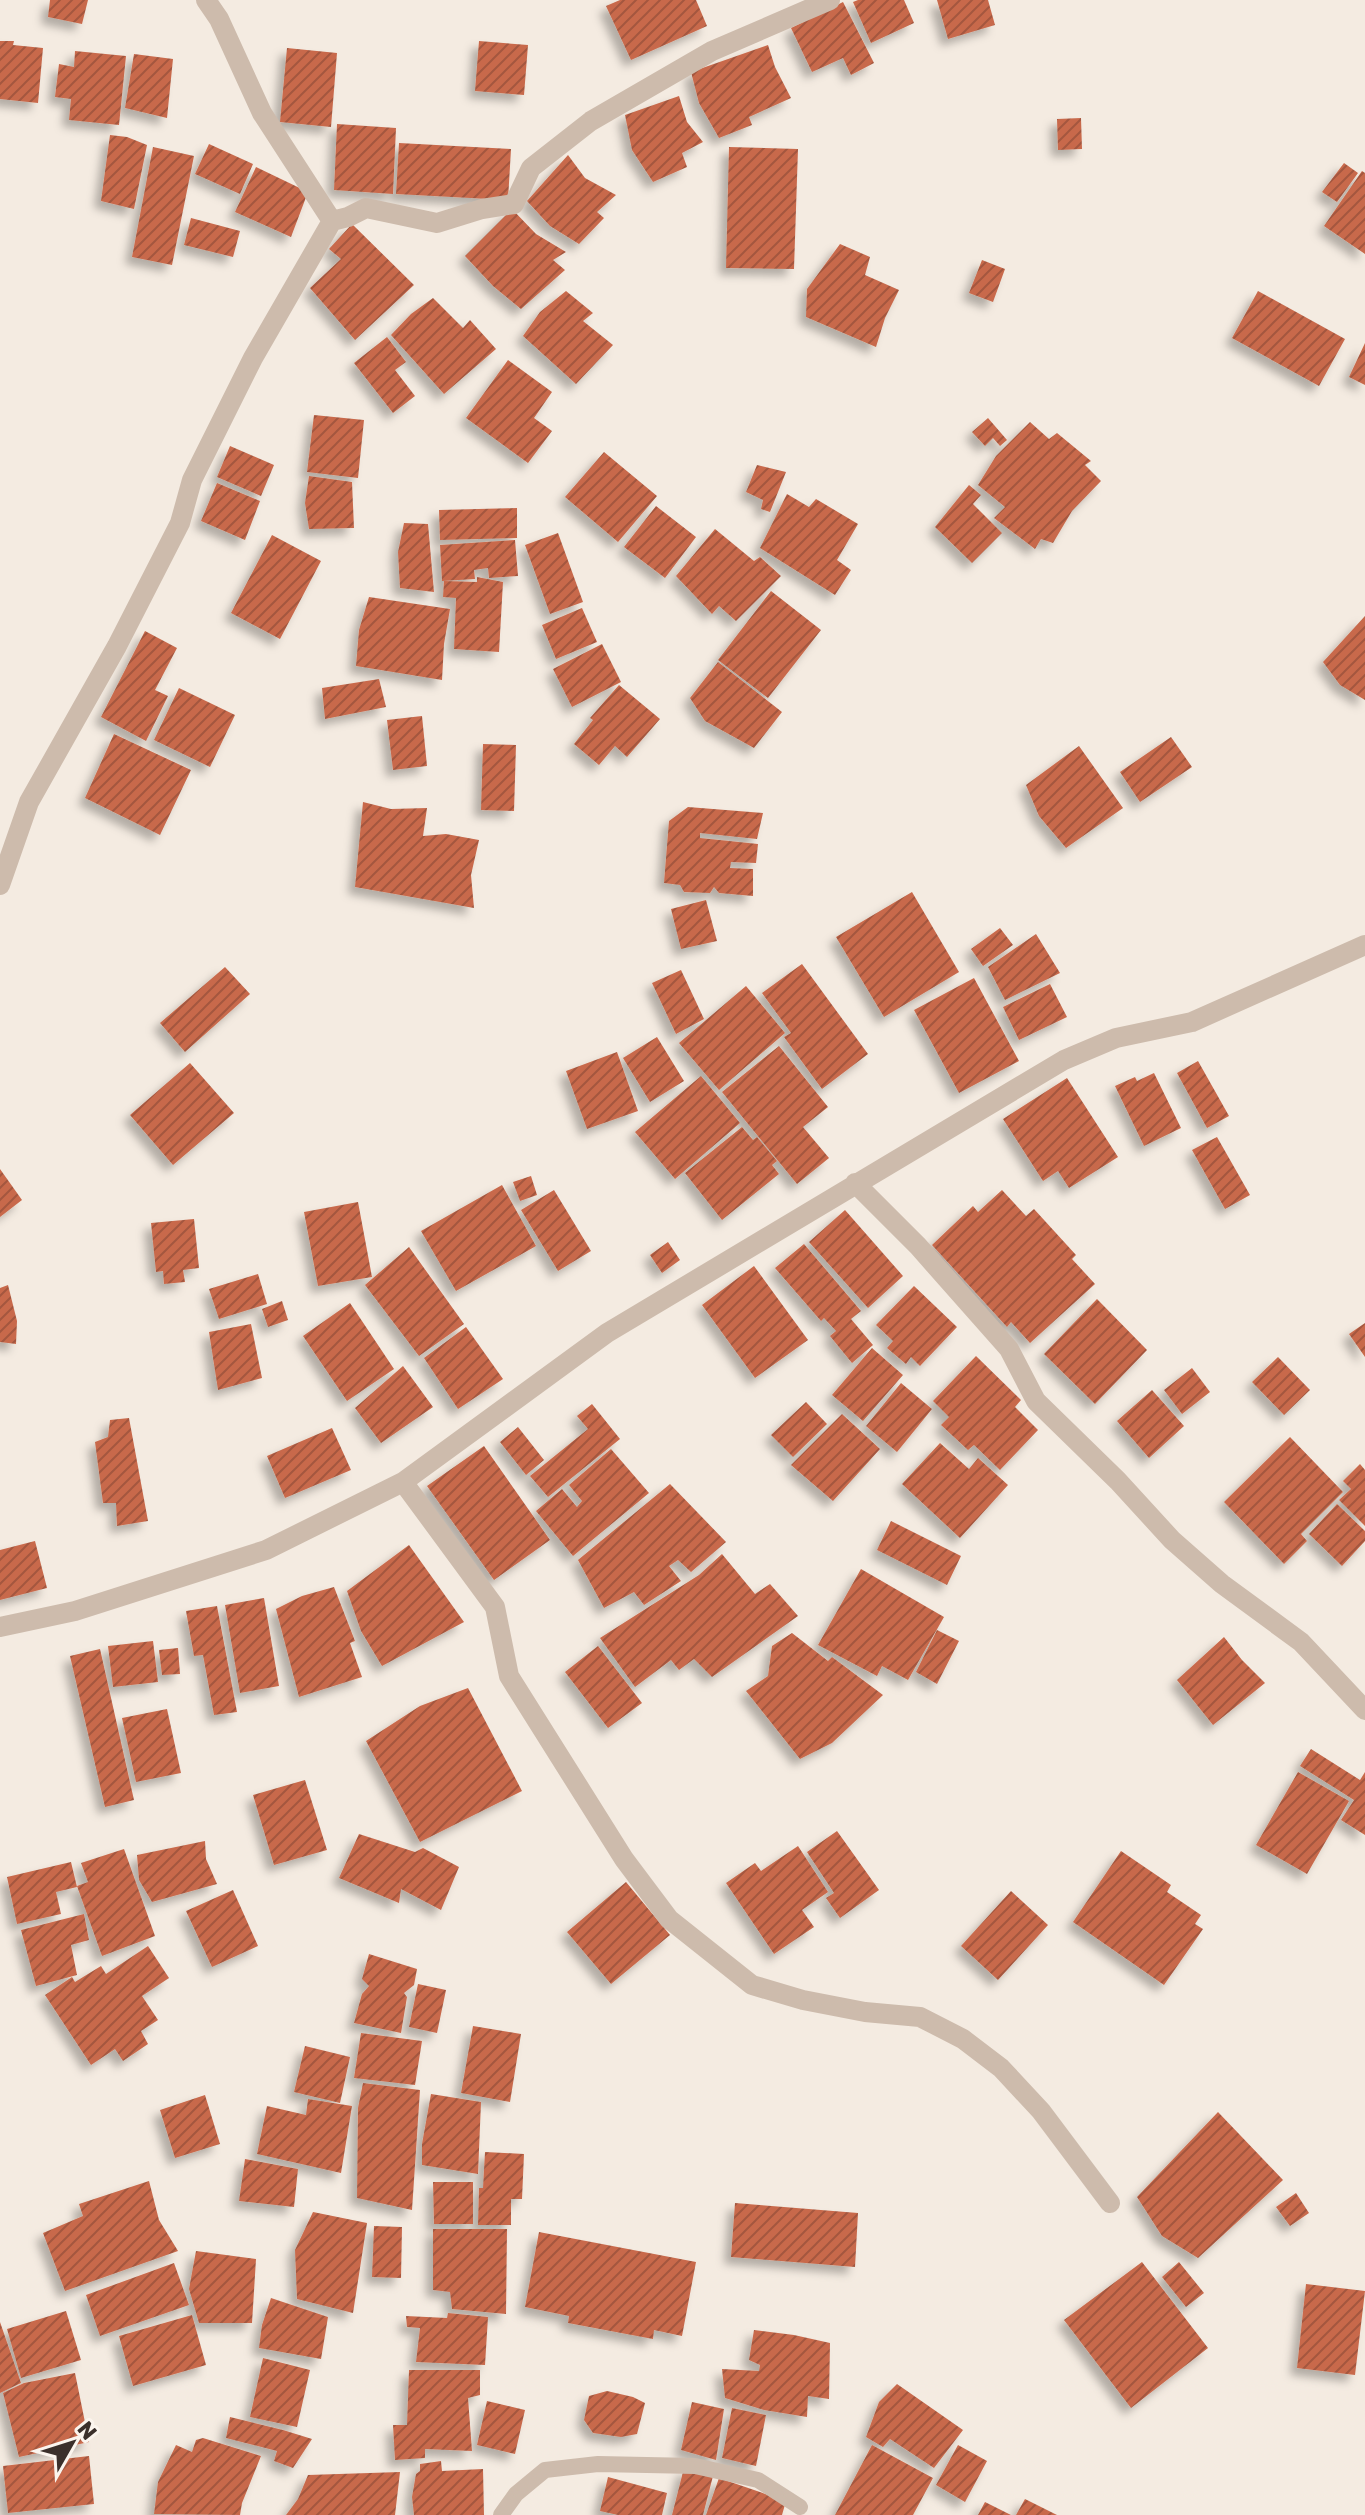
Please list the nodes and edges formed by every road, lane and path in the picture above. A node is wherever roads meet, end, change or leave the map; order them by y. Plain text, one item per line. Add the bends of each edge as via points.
1 (206, 0) edge
2 (830, 0) edge
3 (332, 221) junction
4 (0, 885) edge
5 (1365, 945) edge
6 (855, 1183) junction
7 (403, 1482) junction
8 (0, 1627) edge
9 (1365, 1710) edge
10 (1110, 2203) dead end
11 (800, 2507) dead end
12 (501, 2515) edge

1 - 3 street via 262,113
2 - 3 street via 712,51 591,121 531,168 514,204 437,223 366,208
3 - 4 street via 253,358 192,480 180,523 29,802
5 - 6 street via 1192,1022 1116,1038 1064,1060
6 - 7 street via 607,1333
6 - 9 street via 1009,1349 1036,1401 1172,1540 1301,1642
7 - 8 street via 266,1550 75,1611
7 - 10 street via 495,1607 509,1676 624,1859 669,1919 752,1985 865,2012 920,2017 963,2039 1001,2068 1041,2111
11 - 12 lane via 758,2480 695,2466 598,2464 545,2470

